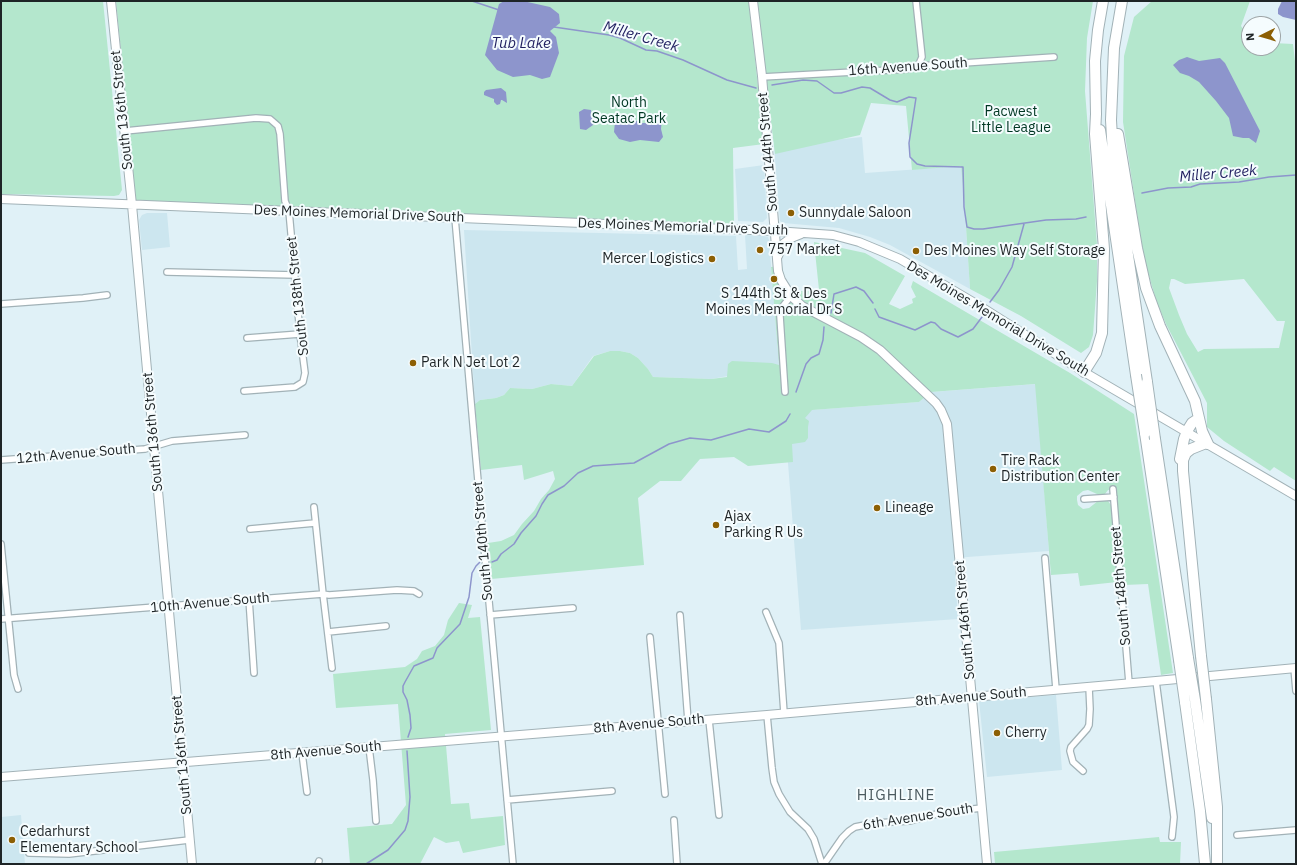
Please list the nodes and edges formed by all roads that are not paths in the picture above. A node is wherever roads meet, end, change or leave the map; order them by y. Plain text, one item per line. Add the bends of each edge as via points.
1 (111, 1) edge
2 (753, 1) edge
3 (916, 1) edge
4 (1103, 1) edge
5 (1122, 1) edge
6 (1054, 58) dead end
7 (918, 66) junction
8 (762, 77) junction
9 (1111, 91) junction
10 (1096, 114) junction
11 (125, 131) junction
12 (1, 199) edge
13 (132, 205) junction
14 (289, 211) junction
15 (455, 218) junction
16 (774, 231) junction
17 (803, 233) junction
18 (777, 259) junction
19 (168, 272) dead end
20 (295, 275) junction
21 (107, 294) dead end
22 (791, 296) junction
23 (1, 304) edge
24 (300, 334) junction
25 (247, 338) dead end
26 (1084, 372) junction
27 (244, 391) dead end
28 (785, 392) dead end
29 (1198, 419) junction
30 (948, 424) joint
31 (1187, 431) junction
32 (245, 435) dead end
33 (1207, 444) junction
34 (154, 447) junction
35 (1, 460) edge
36 (1113, 489) dead end
37 (1296, 496) edge
38 (1114, 497) junction
39 (1084, 498) dead end
40 (1185, 499) junction
41 (314, 507) dead end
42 (315, 523) junction
43 (250, 529) dead end
44 (1, 544) edge
45 (1045, 558) dead end
46 (323, 594) junction
47 (419, 594) dead end
48 (249, 599) junction
49 (168, 606) junction
50 (573, 608) dead end
51 (766, 612) dead end
52 (490, 615) junction
53 (680, 615) dead end
54 (9, 618) junction
55 (1, 619) edge
56 (386, 626) dead end
57 (328, 632) junction
58 (650, 637) dead end
59 (1184, 659) junction
60 (332, 668) dead end
61 (1295, 668) edge
62 (254, 673) dead end
63 (1156, 681) junction
64 (1129, 684) junction
65 (1088, 687) junction
66 (18, 689) dead end
67 (1056, 689) junction
68 (1296, 691) edge
69 (972, 696) junction
70 (1190, 701) junction
71 (784, 713) junction
72 (767, 715) junction
73 (710, 720) junction
74 (688, 721) junction
75 (658, 723) junction
76 (501, 736) junction
77 (369, 748) junction
78 (302, 753) junction
79 (183, 762) junction
80 (1083, 771) dead end
81 (1, 777) edge
82 (612, 791) dead end
83 (306, 792) dead end
84 (665, 794) dead end
85 (507, 800) junction
86 (982, 808) junction
87 (719, 815) dead end
88 (674, 820) dead end
89 (376, 821) dead end
90 (1296, 830) edge
91 (1237, 835) dead end
92 (1172, 837) dead end
93 (189, 840) junction
94 (1217, 850) junction
95 (29, 853) dead end
96 (192, 864) edge
97 (513, 864) edge
98 (677, 864) edge
99 (823, 864) edge
100 (987, 864) edge
101 (1205, 864) edge
102 (1217, 864) edge

1 - 11 street, South 136th Street
2 - 8 street, South 144th Street
3 - 7 street via 922,57
4 - 10 highway via 1095,61
5 - 9 highway via 1114,48
6 - 7 street, 16th Avenue South
7 - 8 street, 16th Avenue South via 909,69
8 - 16 street, South 144th Street
9 - 29 highway via 1134,233 1146,288 1160,326 1195,401
9 - 59 highway, bridge via 1113,156 1147,382
10 - 26 highway via 1095,148 1104,249 1102,333 1099,346
10 - 59 highway, bridge via 1145,433
11 - 13 street, South 136th Street
11 - 14 street, South 138th Street via 256,118 270,119 276,123 279,130 285,201
12 - 13 street, Des Moines Memorial Drive South
13 - 14 street, Des Moines Memorial Drive South
13 - 34 street, South 136th Street
14 - 15 street, Des Moines Memorial Drive South
14 - 20 street, South 138th Street
15 - 16 street, Des Moines Memorial Drive South
15 - 52 street, South 140th Street
16 - 17 street, Des Moines Memorial Drive South
16 - 18 street, South 144th Street
17 - 18 street via 783,244
17 - 26 street, Des Moines Memorial Drive South via 833,235 859,242 900,259
18 - 22 street, South 144th Street via 781,280
19 - 20 street
20 - 24 street, South 138th Street
21 - 23 street
22 - 28 street via 783,306 780,316
22 - 30 street, South 144th Street via 808,310 861,337 880,350 936,403
24 - 25 street
24 - 27 street, South 138th Street via 305,367 303,382 296,387
26 - 31 street, Des Moines Memorial Drive South
29 - 31 highway
29 - 33 highway
30 - 69 street, South 146th Street
31 - 33 street, Des Moines Memorial Drive South
31 - 40 highway via 1180,465
32 - 34 street, 12th Avenue South via 172,442
33 - 37 street, Des Moines Memorial Drive South
33 - 40 highway via 1191,449 1183,460
34 - 35 street, 12th Avenue South
34 - 49 street, South 136th Street
36 - 38 street, South 148th Street
38 - 39 street
38 - 64 street, South 148th Street
40 - 94 highway, bridge via 1217,807
41 - 42 street
42 - 43 street
42 - 46 street
44 - 54 street
45 - 67 street
46 - 47 street, 10th Avenue South via 397,590 414,591
46 - 48 street, 10th Avenue South
46 - 57 street
48 - 49 street, 10th Avenue South
48 - 62 street
49 - 54 street, 10th Avenue South
49 - 79 street, South 136th Street
50 - 52 street
51 - 71 street via 779,643
52 - 76 street, South 140th Street
53 - 74 street
54 - 55 street, 10th Avenue South
54 - 66 street via 14,675
56 - 57 street
57 - 60 street
58 - 75 street
59 - 70 highway, bridge
61 - 63 street, 8th Avenue South
61 - 68 street
63 - 64 street, 8th Avenue South
63 - 92 street via 1174,817
64 - 65 street, 8th Avenue South
65 - 67 street, 8th Avenue South
65 - 80 street via 1089,725 1070,751 1074,762
67 - 69 street, 8th Avenue South
69 - 71 street, 8th Avenue South
69 - 86 street, South 146th Street
70 - 94 highway
70 - 101 highway
71 - 72 street, 8th Avenue South
72 - 73 street, 8th Avenue South
72 - 99 street via 774,782 790,812 814,838
73 - 74 street, 8th Avenue South
73 - 87 street
74 - 75 street, 8th Avenue South
75 - 76 street, 8th Avenue South
75 - 84 street
76 - 77 street, 8th Avenue South
76 - 85 street, South 140th Street
77 - 78 street, 8th Avenue South
77 - 89 street
78 - 79 street, 8th Avenue South
78 - 83 street
79 - 81 street, 8th Avenue South
79 - 93 street, South 136th Street
82 - 85 street
85 - 97 street, South 140th Street
86 - 99 street, 6th Avenue South via 856,827 842,838
86 - 100 street, South 146th Street
88 - 98 street
90 - 91 street
93 - 95 street via 69,854
93 - 96 street, South 136th Street
94 - 102 highway

